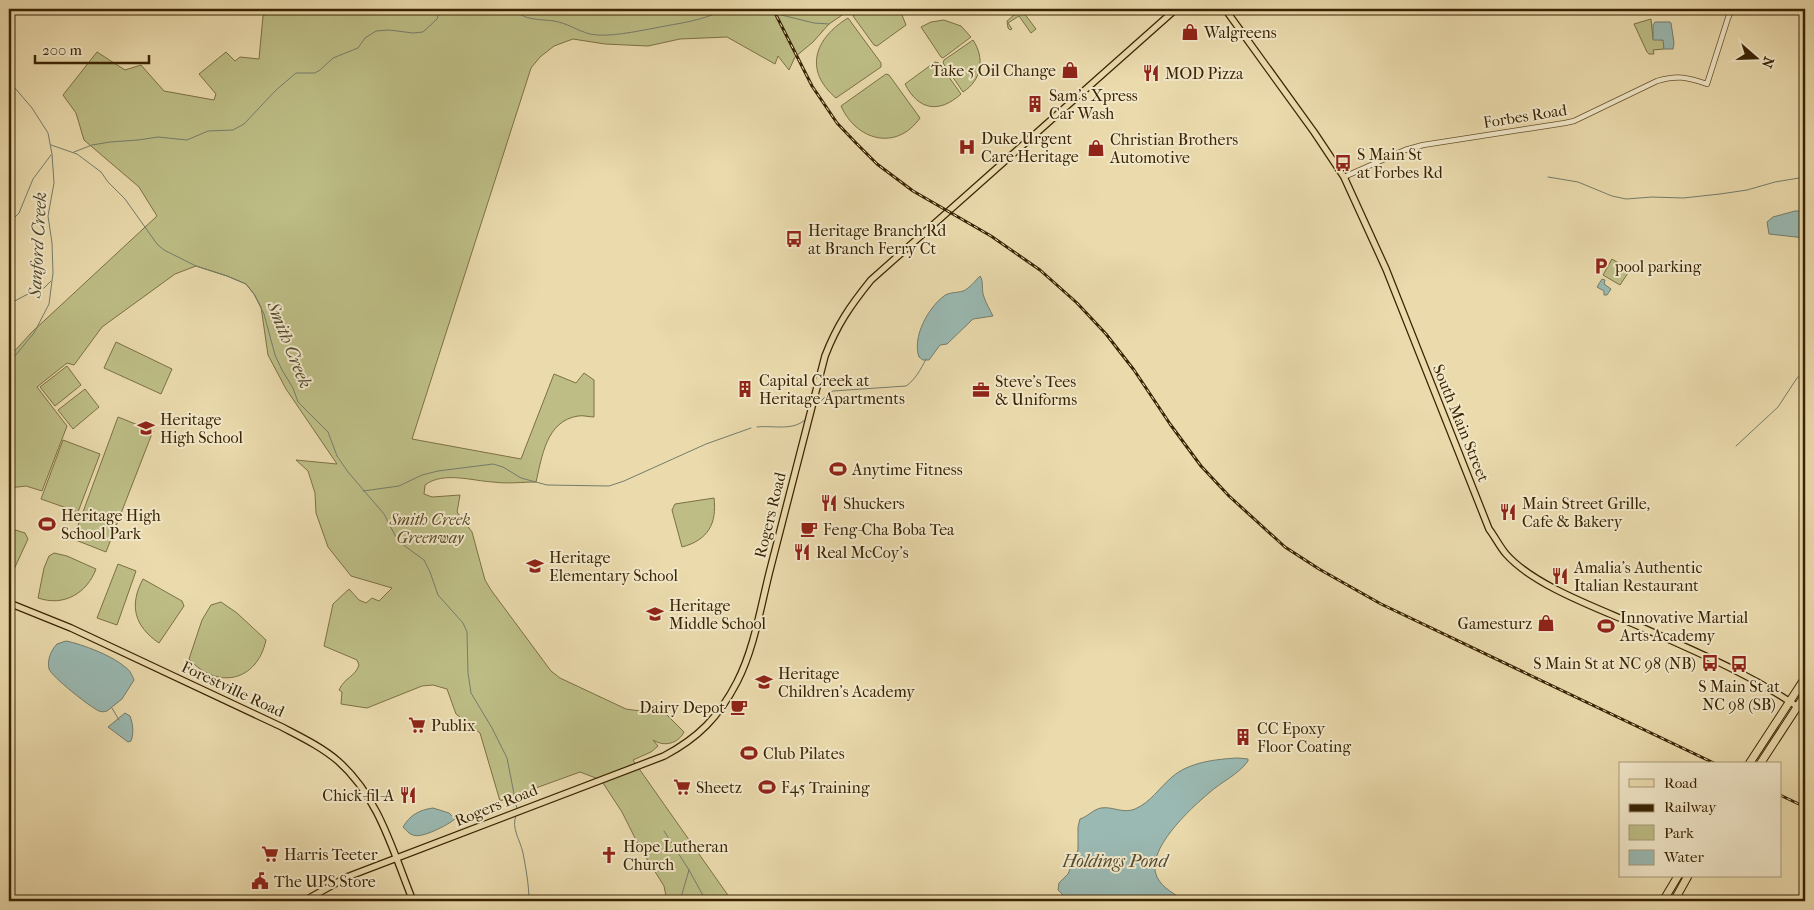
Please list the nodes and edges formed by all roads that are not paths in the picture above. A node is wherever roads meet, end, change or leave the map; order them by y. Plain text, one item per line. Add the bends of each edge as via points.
1 (1176, 9) edge
2 (1225, 9) edge
3 (1732, 9) edge
4 (1344, 177) junction
5 (9, 603) edge
6 (1805, 678) edge
7 (1805, 695) edge
8 (1790, 701) junction
9 (1798, 707) junction
10 (1805, 712) edge
11 (1750, 762) edge
12 (1761, 762) edge
13 (395, 858) junction
14 (1677, 878) edge
15 (1687, 878) edge
16 (1670, 889) junction
17 (304, 901) edge
18 (413, 901) edge
19 (1663, 901) edge
20 (1670, 901) edge
21 (1674, 901) edge

1 - 13 main road, Rogers Road via 871,280 846,311 825,356 743,669 720,709 696,736 664,756
2 - 4 main road, South Main Street
3 - 4 street, Forbes Road via 1706,84 1690,78 1670,77 1565,124 1423,145
4 - 8 main road, South Main Street via 1386,269 1489,529 1507,555 1551,587 1734,669
5 - 13 main road, Forestville Road via 282,727 323,750 338,760 368,796
6 - 8 highway
7 - 9 highway
8 - 9 main road, South Main Street
8 - 11 highway
9 - 10 main road, South Main Street
9 - 12 highway
13 - 17 main road, Rogers Road via 347,877
13 - 18 main road, Forestville Road
14 - 16 highway
15 - 21 highway
16 - 19 highway
16 - 20 highway via 1673,894

